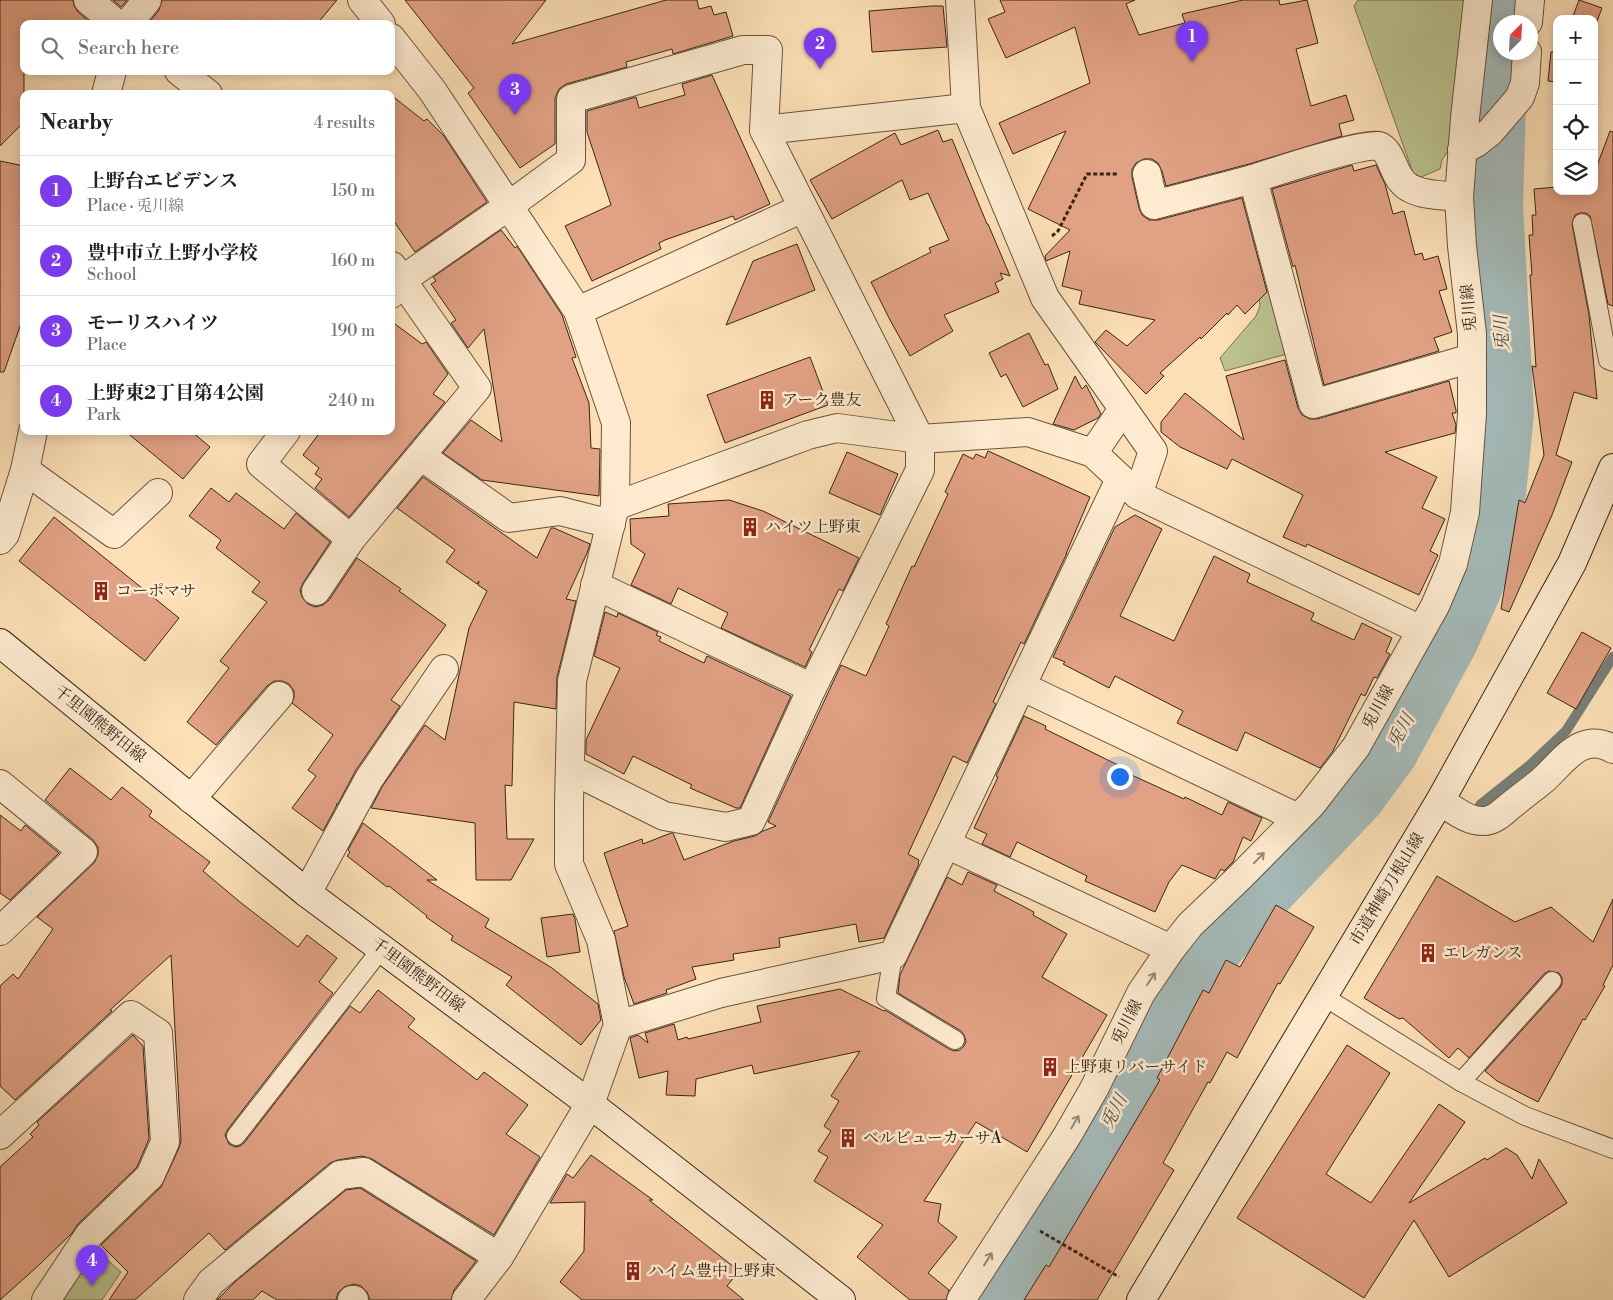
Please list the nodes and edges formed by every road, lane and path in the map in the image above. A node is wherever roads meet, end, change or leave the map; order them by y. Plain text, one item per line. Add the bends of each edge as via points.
1 (88, 0) edge
2 (147, 0) edge
3 (362, 0) edge
4 (960, 0) edge
5 (1478, 0) edge
6 (1530, 0) edge
7 (1529, 15) edge
8 (112, 20) edge
9 (131, 20) edge
10 (377, 20) edge
11 (395, 43) edge
12 (1526, 60) edge
13 (111, 75) edge
14 (184, 75) edge
15 (107, 90) edge
16 (203, 90) edge
17 (966, 108) junction
18 (764, 130) junction
19 (1462, 150) junction
20 (1147, 174) joint
21 (1253, 178) junction
22 (1459, 197) junction
23 (510, 205) junction
24 (803, 208) junction
25 (1582, 223) dead end
26 (1030, 260) junction
27 (395, 280) edge
28 (578, 311) junction
29 (1472, 358) junction
30 (1613, 362) edge
31 (1123, 409) junction
32 (32, 435) edge
33 (283, 435) edge
34 (920, 439) junction
35 (1093, 453) junction
36 (421, 456) junction
37 (1613, 468) edge
38 (25, 470) junction
39 (1129, 487) junction
40 (158, 493) dead end
41 (613, 515) junction
42 (351, 539) junction
43 (0, 540) edge
44 (595, 585) junction
45 (316, 591) dead end
46 (1421, 630) junction
47 (0, 643) edge
48 (444, 669) dead end
49 (1021, 686) junction
50 (812, 688) junction
51 (280, 696) dead end
52 (1613, 749) edge
53 (570, 769) junction
54 (0, 784) edge
55 (191, 799) junction
56 (1440, 801) junction
57 (1298, 818) junction
58 (946, 844) junction
59 (308, 893) junction
60 (0, 931) edge
61 (382, 948) junction
62 (1171, 949) junction
63 (893, 955) junction
64 (1552, 981) dead end
65 (1323, 996) junction
66 (618, 1025) junction
67 (955, 1040) dead end
68 (1461, 1082) junction
69 (590, 1104) junction
70 (0, 1136) edge
71 (236, 1136) dead end
72 (1613, 1149) edge
73 (1032, 1226) dead end
74 (499, 1257) junction
75 (1143, 1296) edge
76 (46, 1300) edge
77 (198, 1300) edge
78 (466, 1300) edge
79 (841, 1300) edge
80 (961, 1300) edge

1 - 8 street
2 - 9 street
3 - 10 street
4 - 17 street
5 - 19 street, 兎川線
6 - 7 street
11 - 23 street via 432,90
12 - 19 street via 1525,83 1520,97 1490,132 1476,144
13 - 15 street
14 - 16 street
17 - 18 street
17 - 26 street
18 - 23 street via 768,50 743,50 571,99 571,160
18 - 24 street
19 - 22 street, 兎川線
20 - 21 street via 1154,205
20 - 26 path via 1087,174 1058,231
21 - 22 street via 1376,145 1387,153 1397,177 1408,187 1424,193
21 - 29 street via 1312,404
22 - 29 street, 兎川線
23 - 27 street
23 - 28 street
24 - 28 street
24 - 34 street
25 - 30 lane via 1608,360
26 - 31 street via 1045,298
27 - 36 street via 477,388
28 - 41 street via 616,423
29 - 46 street, 兎川線 via 1472,414 1465,512 1453,564
31 - 35 street
31 - 39 street via 1153,451
32 - 38 street
33 - 42 street via 261,464
34 - 35 street via 1028,432
34 - 41 street via 837,428 808,435
34 - 50 street via 920,470
35 - 39 street
36 - 41 street via 509,518 560,511
36 - 42 street
37 - 56 street, 市道神崎刀根山線 via 1572,563
38 - 40 street via 114,534
38 - 43 street via 5,534
39 - 46 street
39 - 49 street
41 - 44 street
42 - 45 street
44 - 50 street
44 - 53 street via 572,681
46 - 57 street, 兎川線 via 1356,747
47 - 55 street, 千里園熊野田線
48 - 59 street via 369,779
49 - 57 street
49 - 58 street
50 - 53 street via 751,821 726,827 664,816
51 - 55 street
52 - 56 street via 1588,744 1573,751 1543,780 1489,821 1473,820
53 - 66 street via 569,864 601,940
54 - 60 street via 83,852
55 - 59 street, 千里園熊野田線
56 - 65 street, 市道神崎刀根山線
62 -> 57 street, 兎川線 via 1190,925
58 - 62 street
58 - 63 street
59 - 61 street, 千里園熊野田線
61 - 69 street, 千里園熊野田線
61 - 71 lane
80 -> 62 street, 兎川線 via 1067,1136 1142,993
63 - 66 street via 721,992
63 - 67 lane via 886,998
64 - 68 lane
65 - 68 lane
65 - 75 street, 市道神崎刀根山線
66 - 69 street
68 - 72 lane via 1525,1116
69 - 74 street
69 - 79 street, 千里園熊野田線
70 - 76 street via 130,1016 158,1033 165,1142 150,1176 89,1234
73 - 75 path
74 - 77 street via 364,1172 340,1175 211,1282
74 - 78 street

